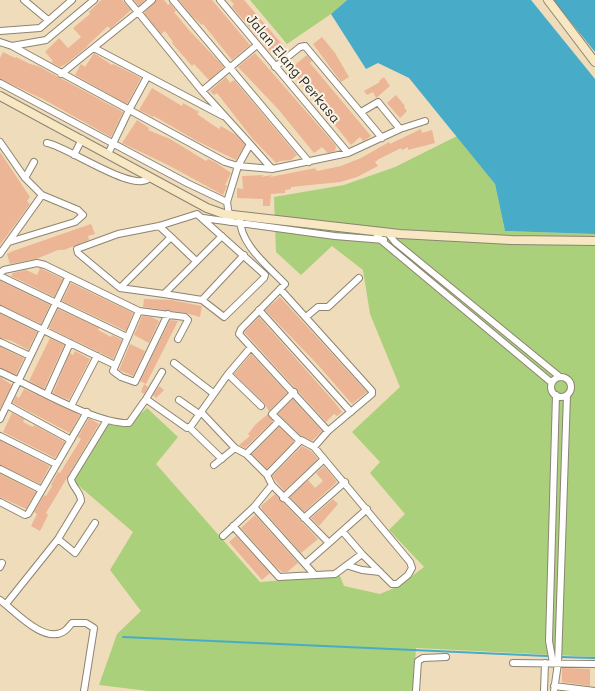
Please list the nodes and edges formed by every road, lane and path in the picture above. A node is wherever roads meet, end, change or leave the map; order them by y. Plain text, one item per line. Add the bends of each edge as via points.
1 (24, 0) edge
2 (72, 0) edge
3 (94, 0) edge
4 (128, 0) edge
5 (152, 0) edge
6 (173, 0) edge
7 (220, 0) edge
8 (548, 0) edge
9 (138, 12) junction
10 (48, 20) junction
11 (0, 31) edge
12 (0, 42) edge
13 (12, 46) junction
14 (256, 46) junction
15 (94, 48) junction
16 (595, 62) edge
17 (275, 67) junction
18 (231, 68) junction
19 (61, 74) junction
20 (147, 77) junction
21 (0, 83) edge
22 (202, 91) junction
23 (0, 96) edge
24 (129, 110) junction
25 (361, 112) junction
26 (226, 118) junction
27 (425, 121) dead end
28 (400, 129) junction
29 (382, 138) junction
30 (82, 140) junction
31 (0, 142) edge
32 (47, 143) dead end
33 (113, 144) junction
34 (250, 144) junction
35 (348, 153) junction
36 (108, 154) junction
37 (74, 155) junction
38 (34, 162) dead end
39 (309, 162) junction
40 (238, 166) junction
41 (272, 169) junction
42 (150, 177) junction
43 (25, 178) junction
44 (187, 184) junction
45 (181, 194) junction
46 (42, 195) junction
47 (197, 202) junction
48 (227, 202) junction
49 (200, 216) junction
50 (229, 218) junction
51 (240, 219) junction
52 (159, 226) junction
53 (374, 231) junction
54 (389, 235) junction
55 (222, 236) junction
56 (170, 238) junction
57 (382, 241) junction
58 (595, 241) edge
59 (9, 242) junction
60 (0, 254) edge
61 (244, 255) junction
62 (196, 262) junction
63 (0, 273) edge
64 (0, 276) edge
65 (68, 278) junction
66 (359, 278) dead end
67 (120, 288) junction
68 (280, 289) junction
69 (164, 294) junction
70 (465, 299) junction
71 (202, 300) junction
72 (55, 303) junction
73 (460, 305) junction
74 (0, 309) edge
75 (139, 310) junction
76 (259, 310) junction
77 (168, 314) junction
78 (306, 317) junction
79 (43, 330) junction
80 (128, 337) junction
81 (178, 339) dead end
82 (0, 342) edge
83 (70, 343) junction
84 (251, 347) junction
85 (30, 356) junction
86 (97, 356) junction
87 (174, 363) dead end
88 (115, 365) junction
89 (0, 372) edge
90 (162, 372) dead end
91 (228, 374) junction
92 (560, 377) junction
93 (18, 380) junction
94 (552, 383) junction
95 (294, 392) junction
96 (213, 393) junction
97 (47, 394) junction
98 (556, 395) junction
99 (567, 395) junction
100 (146, 399) junction
101 (179, 400) dead end
102 (71, 406) junction
103 (261, 406) dead end
104 (4, 408) edge
105 (87, 412) junction
106 (351, 412) junction
107 (200, 413) junction
108 (0, 419) edge
109 (107, 420) junction
110 (279, 421) junction
111 (190, 428) junction
112 (328, 432) junction
113 (0, 436) edge
114 (71, 440) junction
115 (300, 441) junction
116 (314, 447) junction
117 (235, 448) junction
118 (246, 454) junction
119 (222, 459) junction
120 (324, 459) junction
121 (56, 464) junction
122 (214, 465) dead end
123 (0, 469) edge
124 (267, 475) junction
125 (345, 482) junction
126 (272, 485) junction
127 (42, 490) junction
128 (283, 498) junction
129 (0, 502) edge
130 (254, 508) junction
131 (367, 509) junction
132 (304, 518) junction
133 (95, 523) dead end
134 (233, 526) junction
135 (343, 532) junction
136 (223, 536) dead end
137 (58, 539) junction
138 (329, 543) junction
139 (362, 554) junction
140 (305, 564) junction
141 (349, 566) junction
142 (380, 572) junction
143 (314, 574) junction
144 (0, 600) edge
145 (6, 604) junction
146 (446, 657) dead end
147 (514, 663) dead end
148 (545, 663) junction
149 (555, 663) junction
150 (595, 664) edge
151 (554, 688) edge
152 (84, 691) edge
153 (416, 691) edge
154 (544, 691) edge
155 (595, 691) edge

1 - 10 street
2 - 10 street
3 - 13 street via 46,40
4 - 9 street
5 - 9 street
6 - 18 street
7 - 14 street, Jalan Elang Perkasa
8 - 16 street
9 - 15 street
9 - 22 street
10 - 11 street via 40,28
12 - 13 street
13 - 19 street
14 - 17 street, Jalan Elang Perkasa
14 - 18 street
15 - 19 street
15 - 20 street
17 - 25 street via 300,46 305,46
17 - 35 street, Jalan Elang Perkasa
18 - 22 street
18 - 39 street
19 - 24 street
20 - 24 street
20 - 26 street
21 - 33 street
22 - 26 street
23 - 30 street
24 - 33 street
24 - 40 street via 225,162
25 - 28 street via 378,102
25 - 29 street
26 - 34 street
27 - 28 street
28 - 29 street
29 - 35 street
30 - 36 street
30 - 37 street
31 - 43 street
32 - 37 street
33 - 36 street
33 - 44 street
34 - 40 street
34 - 41 street
35 - 39 street
36 - 42 street
37 - 42 street via 113,174 140,182
38 - 43 street
39 - 41 street
40 - 41 street
40 - 48 street
42 - 45 street
43 - 46 street
44 - 45 street
44 - 48 street
45 - 47 street
46 - 59 street
46 - 59 street via 78,210 83,215 75,222
47 - 49 street
47 - 50 street
48 - 50 street
49 - 50 street
49 - 52 street
49 - 55 street
50 - 51 street
51 - 53 street
51 - 57 street
51 - 68 street via 251,247 285,284
52 - 56 street
52 - 67 street via 118,234 77,249
53 - 54 street
53 - 57 street
54 - 57 street
54 - 58 street
54 - 70 street
55 - 61 street
55 - 62 street
56 - 62 street
56 - 67 street
57 - 73 street
59 - 60 street
61 - 71 street
61 - 71 street via 264,274 264,278 224,317
62 - 69 street
63 - 65 street via 37,263
64 - 72 street
65 - 72 street
65 - 75 street
66 - 78 street via 328,307 318,307
67 - 69 street
68 - 76 street
68 - 78 street
69 - 71 street
70 - 73 street
70 - 92 street
72 - 79 street
72 - 80 street
73 - 94 street
74 - 79 street
75 - 77 street
75 - 80 street
76 - 84 street via 239,332
76 - 106 street
77 - 81 street via 188,319
77 - 88 street via 136,382 116,374 113,371
78 - 106 street via 372,391 370,397
79 - 83 street
79 - 85 street
80 - 88 street
82 - 85 street
83 - 86 street
83 - 97 street
84 - 91 street
84 - 95 street
85 - 93 street
86 - 88 street
86 - 102 street
87 - 96 street
89 - 93 street
90 - 100 street
91 - 96 street
91 - 103 street
92 - 94 street
92 - 99 street via 570,384
93 - 97 street
93 - 104 street
94 - 98 street via 552,390
95 - 110 street via 272,414
95 - 112 street
96 - 107 street
97 - 102 street
98 - 99 street
98 - 149 street via 549,641
99 - 149 street
100 - 109 street via 129,423
100 - 111 street
101 - 107 street
102 - 105 street
104 - 108 street
104 - 114 street
105 - 109 street
105 - 114 street
106 - 112 street
107 - 111 street
107 - 117 street
109 - 137 street via 71,478 81,500
110 - 115 street
110 - 118 street
111 - 119 street
112 - 116 street
113 - 121 street
114 - 121 street
115 - 116 street via 303,440
115 - 124 street
116 - 120 street
117 - 118 street
117 - 119 street
118 - 124 street
119 - 122 street
120 - 125 street
120 - 128 street
121 - 127 street
123 - 127 street
124 - 126 street
125 - 131 street
125 - 132 street
126 - 128 street
126 - 130 street
127 - 129 street via 26,515
128 - 132 street
130 - 134 street
130 - 140 street
131 - 135 street
131 - 142 street via 413,565 408,575 397,584 392,584
132 - 138 street
133 - 137 street via 74,553
134 - 136 street
134 - 143 street via 277,576
135 - 138 street
135 - 139 street
137 - 145 street
138 - 140 street
139 - 141 street
139 - 142 street
140 - 143 street
141 - 142 street
141 - 143 street via 335,574
144 - 145 street
145 - 152 street via 37,629 51,635 64,632 72,622 86,623 94,628
146 - 153 street via 423,658 418,661
147 - 148 street
148 - 149 street
148 - 154 street
149 - 150 street
149 - 151 street
151 - 155 street

